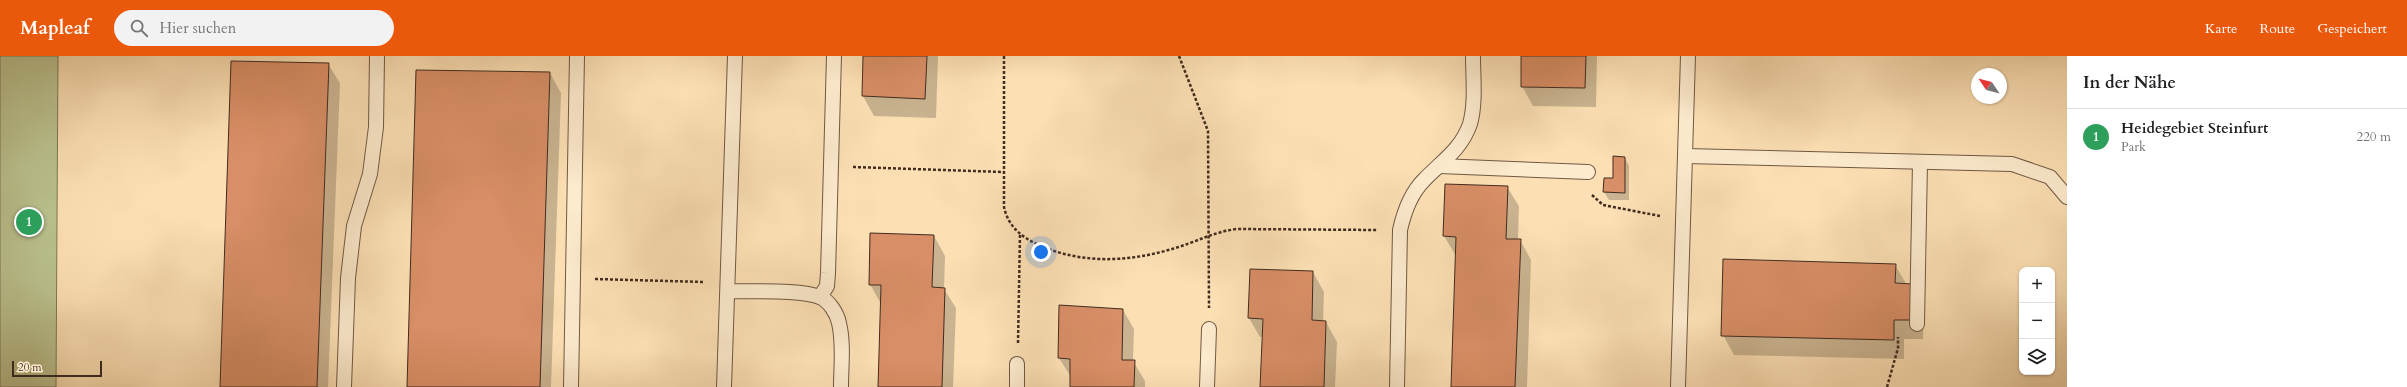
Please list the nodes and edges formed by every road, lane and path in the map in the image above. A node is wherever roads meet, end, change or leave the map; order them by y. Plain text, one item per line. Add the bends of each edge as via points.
1 (377, 56) edge
2 (578, 56) edge
3 (736, 56) edge
4 (834, 56) edge
5 (1004, 56) edge
6 (1179, 56) edge
7 (1473, 56) edge
8 (1688, 56) edge
9 (1685, 156) junction
10 (1920, 162) junction
11 (831, 166) junction
12 (1439, 166) junction
13 (1004, 172) junction
14 (1572, 172) junction
15 (1588, 172) dead end
16 (2067, 197) edge
17 (1683, 221) junction
18 (1400, 230) junction
19 (1020, 234) junction
20 (1210, 235) junction
21 (573, 278) junction
22 (728, 287) junction
23 (820, 297) junction
24 (1917, 324) joint
25 (1209, 329) joint
26 (1017, 364) joint
27 (344, 387) edge
28 (570, 387) edge
29 (724, 387) edge
30 (841, 387) edge
31 (1017, 387) edge
32 (1207, 387) edge
33 (1397, 387) edge
34 (1678, 387) edge
35 (1886, 387) edge

1 - 27 lane via 376,127 370,174 354,226 348,278
2 - 21 lane
3 - 22 lane
4 - 11 lane
5 - 13 path
6 - 20 path via 1208,131
7 - 12 lane via 1470,122 1459,146
8 - 9 lane
9 - 10 lane
9 - 17 lane
10 - 16 lane via 2012,164 2050,177
10 - 24 lane
11 - 13 path
11 - 23 lane via 827,286
12 - 14 lane
12 - 18 lane via 1422,181 1413,194
13 - 19 path via 1006,218
14 - 15 lane
14 - 17 path via 1603,205
17 - 34 lane
18 - 20 path via 1237,229
18 - 33 lane
19 - 20 path via 1053,252 1088,260 1141,257 1190,244
19 - 26 path
20 - 25 path
21 - 22 path
21 - 28 lane
22 - 23 lane
22 - 29 lane
23 - 30 lane via 833,308 839,322 842,344
24 - 35 path via 1899,324 1898,348
25 - 32 lane
26 - 31 lane

